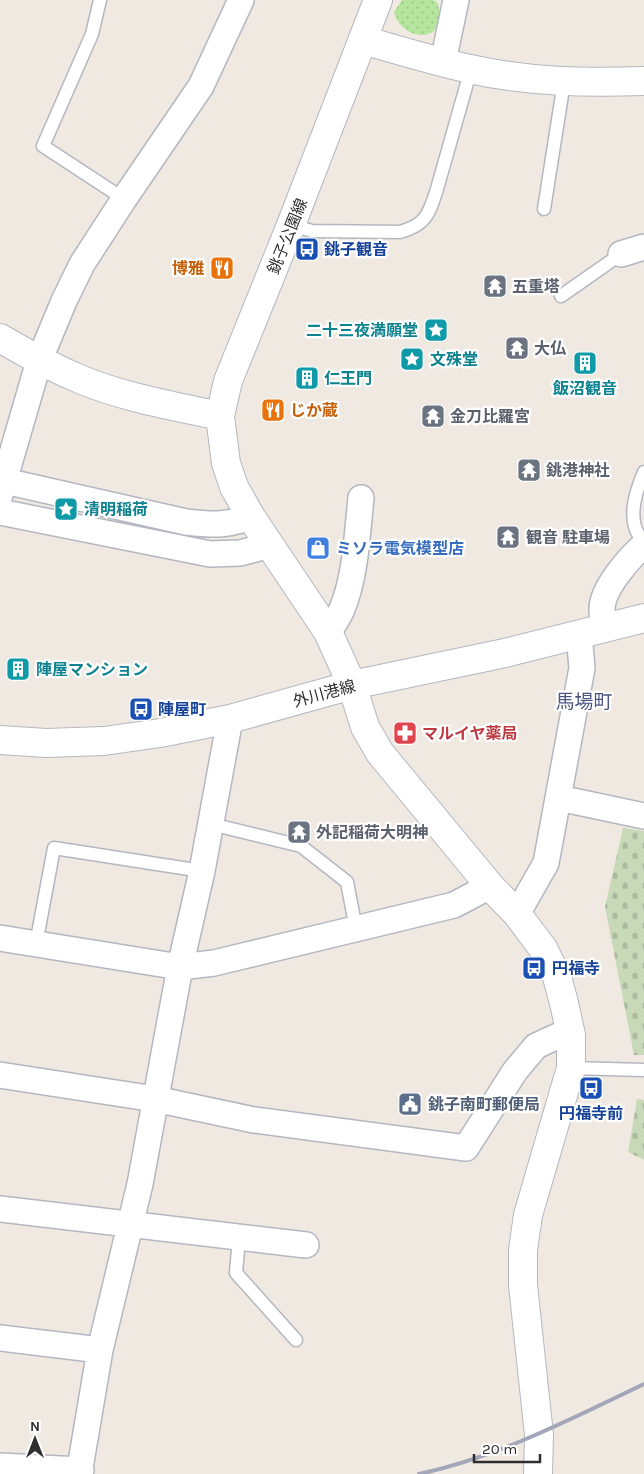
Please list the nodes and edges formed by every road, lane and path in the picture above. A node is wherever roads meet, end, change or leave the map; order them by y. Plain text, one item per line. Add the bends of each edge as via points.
1 (100, 0) edge
2 (241, 0) edge
3 (378, 0) edge
4 (456, 0) edge
5 (363, 40) junction
6 (443, 62) junction
7 (471, 69) junction
8 (644, 81) edge
9 (564, 82) junction
10 (124, 199) junction
11 (544, 209) dead end
12 (291, 225) junction
13 (632, 251) edge
14 (561, 296) dead end
15 (0, 338) edge
16 (39, 361) junction
17 (220, 416) junction
18 (644, 472) edge
19 (1, 486) edge
20 (361, 498) dead end
21 (0, 512) edge
22 (251, 517) junction
23 (270, 545) junction
24 (644, 545) edge
25 (644, 618) edge
26 (591, 631) junction
27 (328, 632) junction
28 (352, 685) junction
29 (230, 718) junction
30 (0, 740) edge
31 (559, 798) junction
32 (644, 816) edge
33 (211, 824) junction
34 (202, 871) junction
35 (490, 886) junction
36 (517, 914) junction
37 (356, 929) junction
38 (0, 938) edge
39 (36, 944) junction
40 (180, 967) junction
41 (571, 1035) junction
42 (572, 1068) junction
43 (644, 1070) edge
44 (0, 1075) edge
45 (155, 1099) junction
46 (0, 1209) edge
47 (131, 1225) junction
48 (239, 1238) junction
49 (306, 1245) dead end
50 (0, 1338) edge
51 (296, 1340) dead end
52 (100, 1350) junction
53 (0, 1466) edge
54 (80, 1472) edge
55 (538, 1474) edge

1 - 10 lane via 92,34 43,146
2 - 10 street via 202,86
3 - 5 main road, 銚子公園線
4 - 6 street
5 - 6 main road
5 - 12 main road, 銚子公園線
6 - 7 main road
7 - 9 main road
7 - 12 lane via 432,207 422,222 400,232 312,231
8 - 9 main road
9 - 11 lane
10 - 16 street via 82,264
12 - 17 main road, 銚子公園線 via 228,381
13 - 14 lane
15 - 16 main road
16 - 17 main road via 130,396
16 - 19 street
17 - 22 main road, 銚子公園線 via 226,463 234,487
18 - 24 lane via 634,507 635,526
19 - 22 street via 214,526
20 - 27 street via 348,594 342,611
21 - 23 street via 210,554 230,555
22 - 23 main road, 銚子公園線
23 - 27 main road, 銚子公園線
24 - 26 street via 606,593
25 - 26 main road, 外川港線
26 - 28 main road, 外川港線 via 505,653
26 - 31 street
27 - 28 main road, 銚子公園線
28 - 29 main road, 外川港線
28 - 35 main road, 銚子公園線 via 365,727 380,753
29 - 30 main road, 外川港線 via 104,741 46,743
29 - 33 street
31 - 32 street
31 - 36 street via 546,863
33 - 34 street
33 - 37 lane via 301,846 348,882
34 - 39 lane via 54,848
34 - 40 street
35 - 36 main road, 銚子公園線
35 - 37 street via 454,905
36 - 41 main road, 銚子公園線 via 544,950 557,977
37 - 40 street via 214,963
38 - 39 street
39 - 40 street
40 - 45 street
41 - 42 main road, 銚子公園線
41 - 45 street via 560,1035 536,1046 515,1070 466,1148 254,1120
42 - 43 lane
42 - 55 main road, 銚子公園線 via 528,1215 523,1250 523,1285 539,1435
44 - 45 street
45 - 47 street
46 - 47 street
47 - 48 street
47 - 52 street
48 - 49 street
48 - 51 lane via 236,1273
50 - 52 street
52 - 54 street
53 - 54 street

